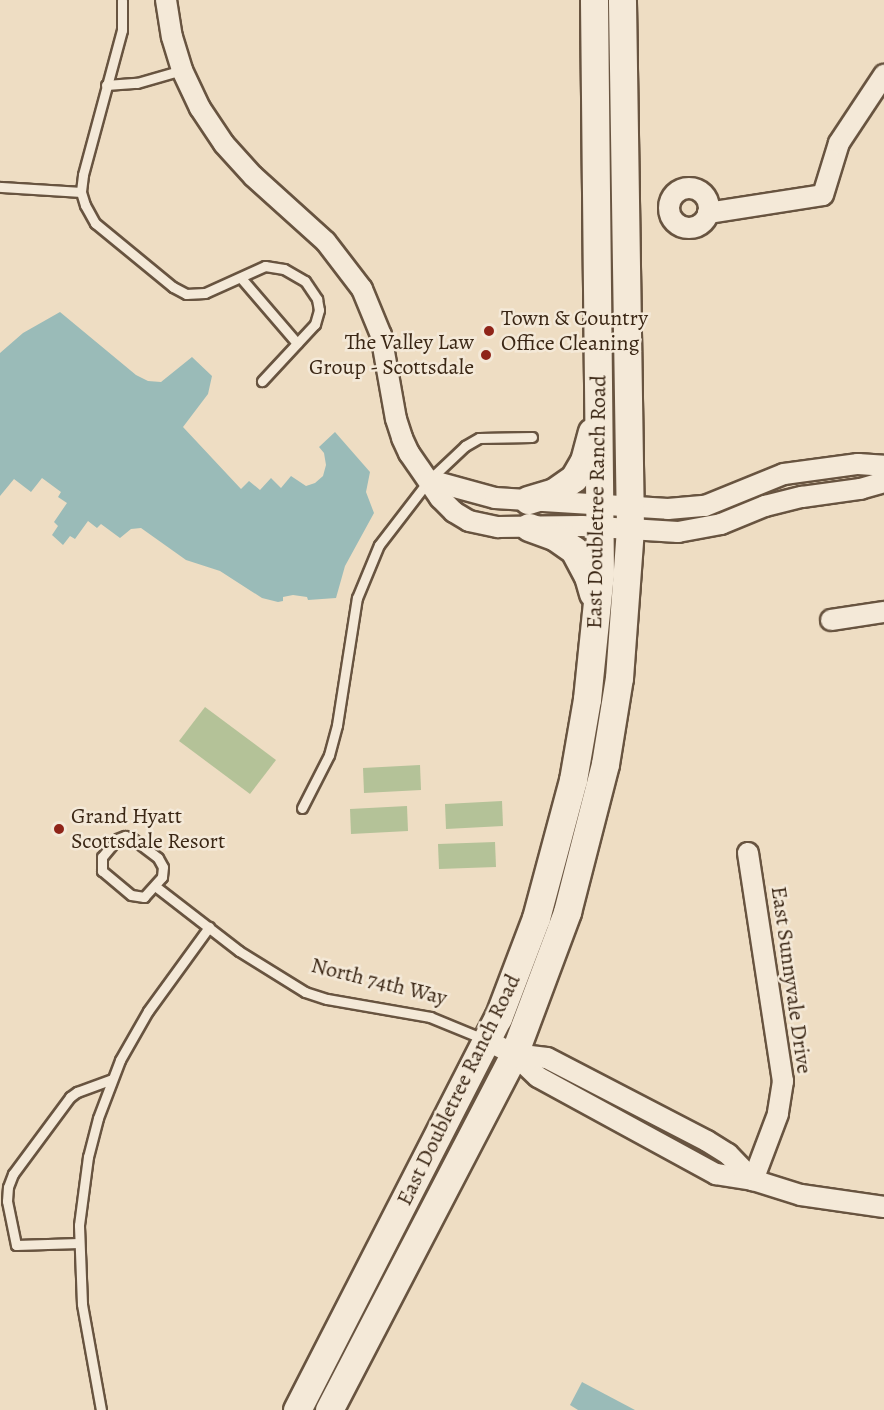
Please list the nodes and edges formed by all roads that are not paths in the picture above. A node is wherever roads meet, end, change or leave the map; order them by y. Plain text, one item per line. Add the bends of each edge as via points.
1 (122, 0) edge
2 (166, 0) edge
3 (594, 0) edge
4 (622, 0) edge
5 (182, 70) junction
6 (884, 75) edge
7 (106, 85) junction
8 (0, 187) edge
9 (81, 192) junction
10 (708, 213) dead end
11 (241, 278) junction
12 (297, 343) junction
13 (262, 381) dead end
14 (600, 405) junction
15 (532, 437) dead end
16 (884, 466) edge
17 (776, 476) junction
18 (429, 480) junction
19 (884, 482) edge
20 (726, 497) junction
21 (782, 502) junction
22 (529, 513) junction
23 (601, 515) junction
24 (630, 518) junction
25 (735, 519) junction
26 (597, 609) junction
27 (884, 612) edge
28 (831, 620) dead end
29 (302, 808) dead end
30 (748, 853) dead end
31 (155, 886) junction
32 (209, 927) junction
33 (488, 1041) junction
34 (514, 1054) junction
35 (112, 1079) junction
36 (631, 1102) junction
37 (617, 1122) junction
38 (691, 1133) junction
39 (678, 1155) junction
40 (753, 1180) junction
41 (884, 1206) edge
42 (79, 1243) junction
43 (101, 1410) edge
44 (297, 1410) edge
45 (329, 1410) edge

1 - 7 lane via 122,30
2 - 5 street
3 - 14 main road, East Doubletree Ranch Road
4 - 24 main road, East Doubletree Ranch Road
5 - 7 lane via 137,83
5 - 18 street via 200,108 224,144 326,242 362,289 381,335 402,438
6 - 10 street via 839,143 823,195
7 - 9 lane
8 - 9 lane
9 - 11 lane via 94,223 186,294 205,293
11 - 12 lane
11 - 12 lane via 265,266 284,269 305,281 319,310 315,324
12 - 13 lane
14 - 22 main road via 584,461 574,478
14 - 23 main road, East Doubletree Ranch Road
15 - 18 lane via 472,441
16 - 17 street via 858,464
17 - 20 street
17 - 21 street
18 - 22 street via 495,498
18 - 22 street via 447,505 469,521 492,526
18 - 29 lane via 379,545 363,580 333,741
19 - 21 street
20 - 24 street via 705,506
20 - 25 street
21 - 25 street
22 - 23 street
22 - 23 street
22 - 26 main road via 574,550 588,576
23 - 24 street
23 - 26 main road, East Doubletree Ranch Road
24 - 25 street via 698,530
24 - 34 main road, East Doubletree Ranch Road via 619,678 597,801 564,922
26 - 33 main road, East Doubletree Ranch Road via 585,718 564,816 531,934
27 - 28 street
30 - 40 street, East Sunnyvale Drive via 783,1081 778,1114
31 - 31 lane via 163,872 158,858 129,837 117,839 102,857 102,871 135,897 144,897
31 - 32 lane, North 74th Way
32 - 33 lane, North 74th Way via 239,951 305,992 430,1017
32 - 35 lane via 139,1026
33 - 34 street, North 74th Way
33 - 44 main road, East Doubletree Ranch Road
34 - 36 street, North 74th Way via 547,1058
34 - 37 street, North 74th Way via 538,1077
34 - 45 main road, East Doubletree Ranch Road
35 - 42 lane via 88,1156
35 - 42 lane via 70,1097 13,1174 8,1187 16,1245
36 - 37 lane
36 - 38 street, North 74th Way
37 - 39 street, North 74th Way
38 - 39 street
38 - 40 street, North 74th Way via 728,1154
39 - 40 street, North 74th Way via 716,1173
40 - 41 street, North 74th Way via 801,1196
42 - 43 lane via 82,1304

